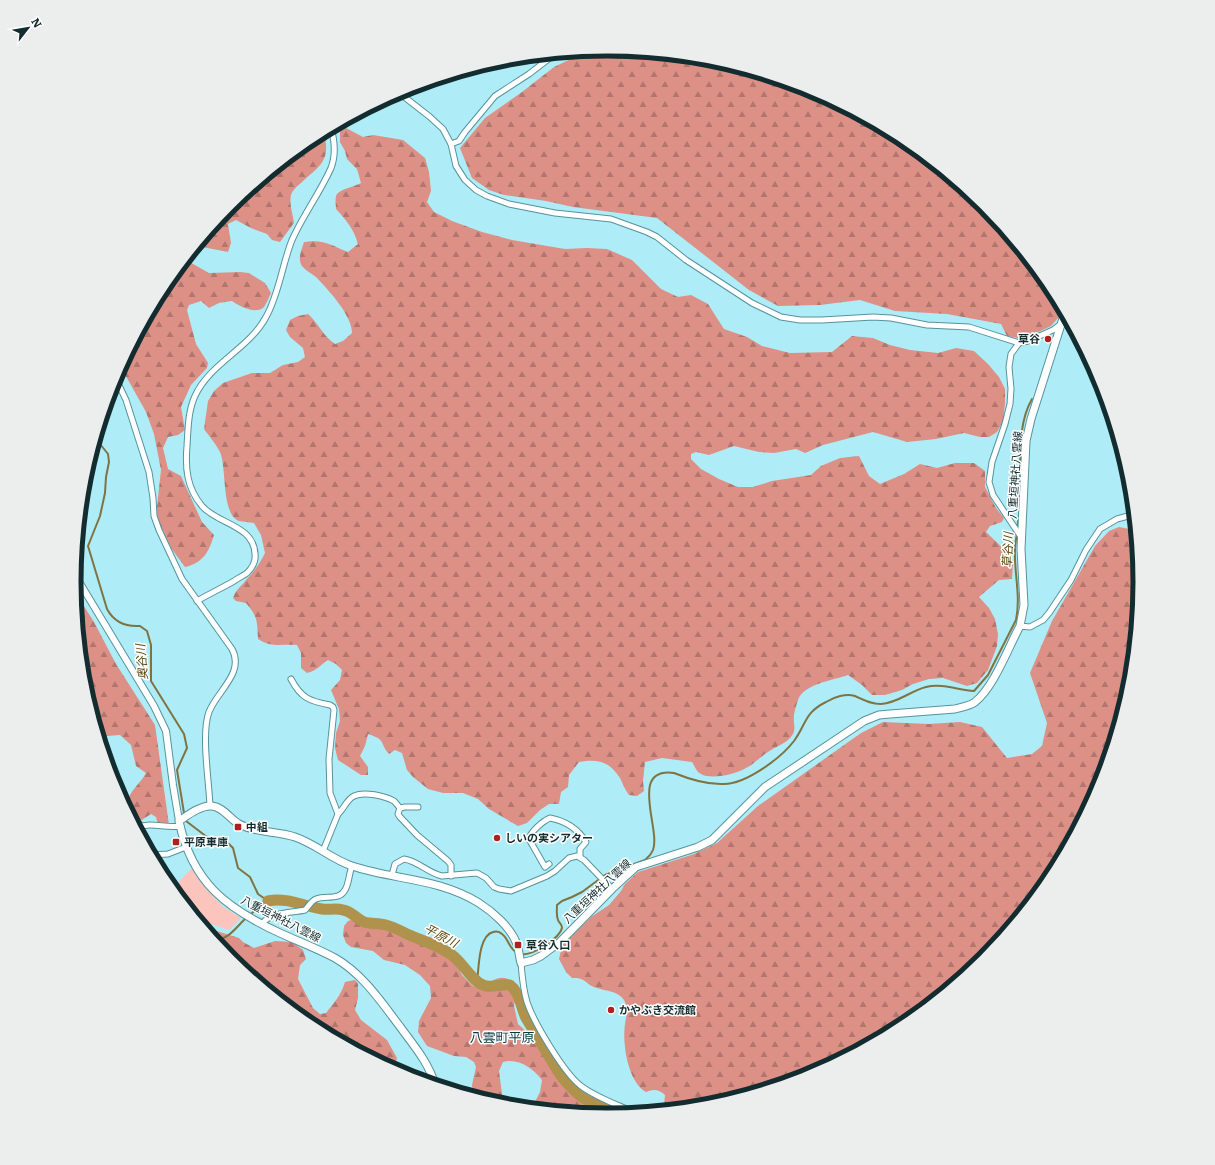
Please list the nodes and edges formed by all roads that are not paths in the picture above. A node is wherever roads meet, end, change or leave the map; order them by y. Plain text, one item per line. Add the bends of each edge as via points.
1 (547, 60) edge
2 (404, 97) edge
3 (332, 134) edge
4 (451, 144) junction
5 (1063, 319) edge
6 (1061, 324) junction
7 (1066, 324) edge
8 (1019, 343) junction
9 (119, 386) edge
10 (1129, 516) edge
11 (1019, 533) junction
12 (81, 585) edge
13 (197, 601) junction
14 (1020, 626) junction
15 (291, 679) dead end
16 (210, 806) junction
17 (418, 806) dead end
18 (400, 808) junction
19 (338, 814) junction
20 (180, 824) junction
21 (141, 826) edge
22 (186, 847) junction
23 (323, 850) junction
24 (157, 855) edge
25 (580, 857) junction
26 (550, 864) dead end
27 (352, 866) junction
28 (392, 874) junction
29 (451, 876) junction
30 (612, 889) junction
31 (262, 924) junction
32 (520, 957) junction
33 (433, 1079) edge
34 (626, 1108) edge

1 - 4 street via 495,96 459,141
2 - 4 street via 437,123
3 - 13 street via 334,156 331,168 293,239 266,318 200,386 191,407 186,469 192,492 203,508 247,534 254,546 256,558 252,567 243,576
4 - 8 street via 456,166 465,180 487,196 535,210 611,218 647,232 752,303 781,317 807,320 890,318 927,325 970,327
5 - 6 main road, 八重垣神社八雲線
6 - 7 street
6 - 8 street via 1053,330
6 - 11 main road, 八重垣神社八雲線 via 1030,418
8 - 11 street via 1011,354 1010,404 992,462 989,482 993,495
9 - 13 street via 149,472 154,516 159,530 182,579
10 - 14 street via 1117,519 1100,529 1071,580 1043,620 1030,627
11 - 14 main road, 八重垣神社八雲線 via 1024,605
12 - 20 street via 166,731
13 - 16 street via 236,658 232,675 207,719
14 - 30 main road, 八重垣神社八雲線 via 993,678 974,703 955,709 879,715 864,721 765,786 712,840 698,847 642,864
15 - 19 street via 297,690 308,699 333,707 329,760 330,793
16 - 20 main road via 199,810
16 - 23 main road via 221,809 240,825 294,836
17 - 18 street
18 - 19 street via 396,802 371,794 362,794 348,800
18 - 29 street via 398,814 402,820 448,861
19 - 23 street
20 - 21 street via 175,827
20 - 22 main road, 八重垣神社八雲線
22 - 24 street via 168,854
22 - 31 main road, 八重垣神社八雲線 via 210,887 222,899
23 - 27 main road
25 - 26 street via 580,849 586,842 580,833 576,828 550,818 530,835 529,839 545,867
25 - 29 street via 569,858 547,876 511,891 494,887 477,873
25 - 30 street
27 - 28 main road
27 - 31 street via 343,894 334,898 318,898 301,911 273,916
28 - 29 street via 395,864 404,859 437,874
28 - 32 main road via 459,892 480,904 510,931
30 - 32 main road, 八重垣神社八雲線 via 556,946 533,960
31 - 33 main road, 八重垣神社八雲線 via 335,958 358,976 415,1047
32 - 34 street via 527,1002 566,1071 582,1088

